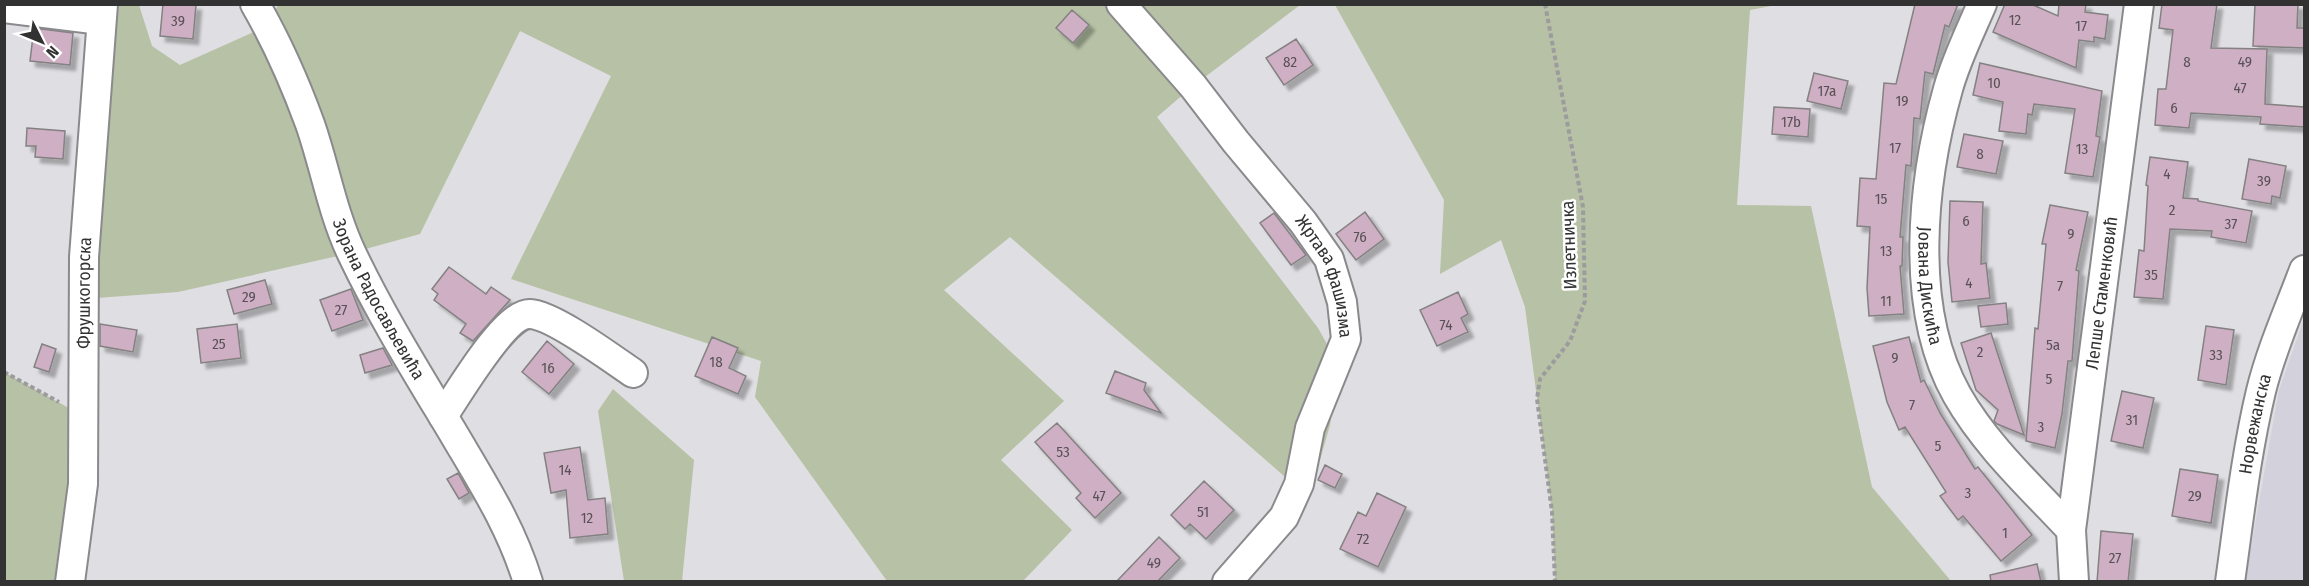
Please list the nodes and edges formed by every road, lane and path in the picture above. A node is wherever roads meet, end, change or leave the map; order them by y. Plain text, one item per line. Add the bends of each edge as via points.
1 (255, 4) edge
2 (1121, 4) edge
3 (1545, 4) edge
4 (1982, 4) edge
5 (2139, 4) edge
6 (4, 8) edge
7 (102, 12) edge
8 (2304, 270) edge
9 (4, 372) edge
10 (633, 373) dead end
11 (443, 416) junction
12 (85, 417) junction
13 (2071, 530) junction
14 (70, 582) edge
15 (528, 582) edge
16 (1227, 582) edge
17 (1555, 582) edge
18 (2074, 582) edge
19 (2230, 582) edge

1 - 11 street, Зорана Радосављевића via 286,64 310,126 332,206 351,253
2 - 16 street, Жртава фашизма via 1303,222 1329,259 1342,302 1346,339 1310,428 1299,484 1284,517
3 - 17 path, Излетничка via 1583,207 1584,301 1570,341 1540,380 1537,399 1552,512
4 - 13 street, Јована Дискића via 1949,86 1937,133 1926,211 1930,313 1946,372 1957,395 1995,449
5 - 13 street, Лепше Стаменковић
6 - 7 street
7 - 12 street, Фрушкогорска via 84,257
8 - 19 street, Норвежанска via 2262,390 2243,484
9 - 12 path
10 - 11 street via 546,317 528,314 516,317 501,333
11 - 15 street, Зорана Радосављевића via 502,515
12 - 14 street, Фрушкогорска via 83,484
13 - 18 street, Лепше Стаменковић

